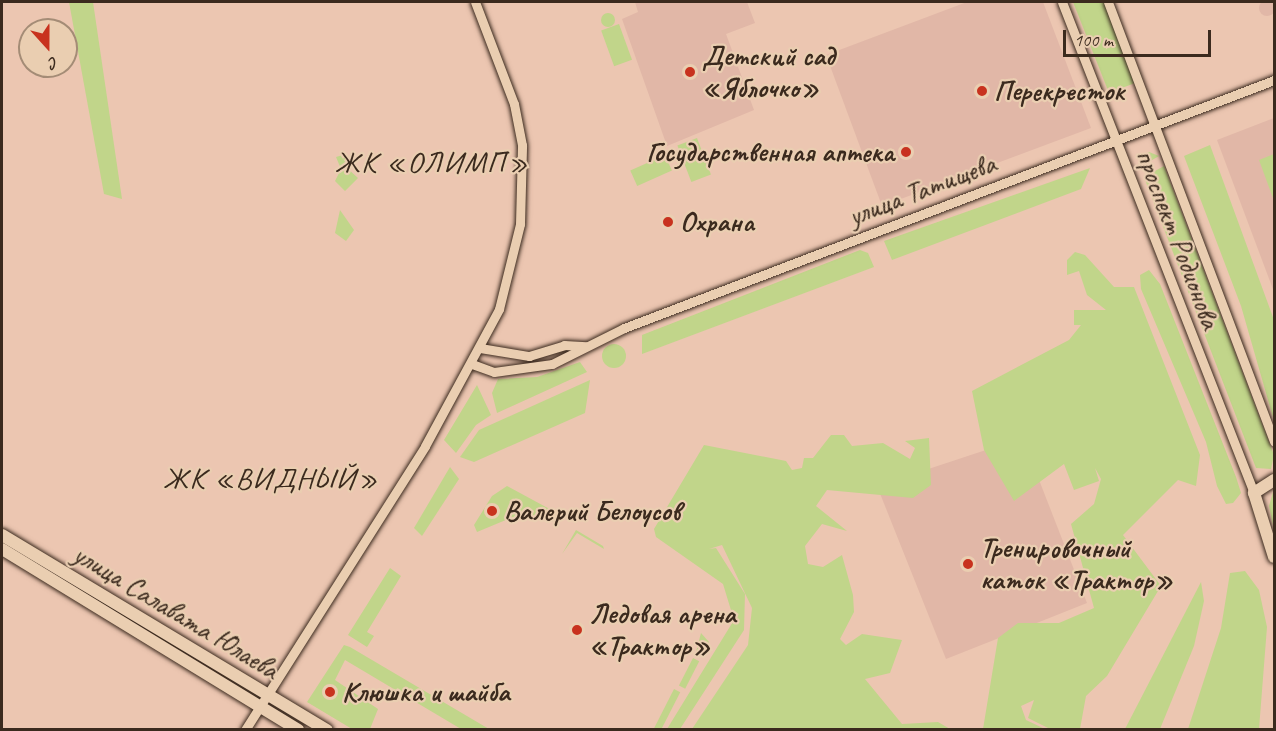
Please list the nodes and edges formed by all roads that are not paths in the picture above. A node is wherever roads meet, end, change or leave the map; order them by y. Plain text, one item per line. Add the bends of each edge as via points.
1 (475, 2) edge
2 (1062, 2) edge
3 (1108, 2) edge
4 (1275, 80) edge
5 (1155, 126) junction
6 (1115, 140) junction
7 (586, 346) junction
8 (480, 348) junction
9 (472, 364) junction
10 (1275, 442) edge
11 (1275, 480) edge
12 (1254, 493) junction
13 (2, 536) edge
14 (2, 549) edge
15 (1275, 557) edge
16 (270, 695) junction
17 (261, 707) junction
18 (245, 729) edge
19 (298, 729) edge
20 (327, 729) edge

1 - 8 street via 514,104 522,165 513,255 499,309
2 - 6 street, проспект Родионова
3 - 5 street, проспект Родионова
4 - 5 street, улица Татищева
5 - 6 street, улица Татищева
5 - 10 street, проспект Родионова
6 - 7 street, улица Татищева
6 - 12 street, проспект Родионова
7 - 8 street, улица Татищева via 564,345 529,356
7 - 9 street, улица Татищева via 532,370 494,372
8 - 9 street
9 - 16 street
11 - 12 main road
12 - 15 main road
13 - 16 main road, улица Салавата Юлаева
14 - 17 main road, улица Салавата Юлаева
16 - 17 street
16 - 20 main road, улица Салавата Юлаева
17 - 18 street
17 - 19 main road, улица Салавата Юлаева

